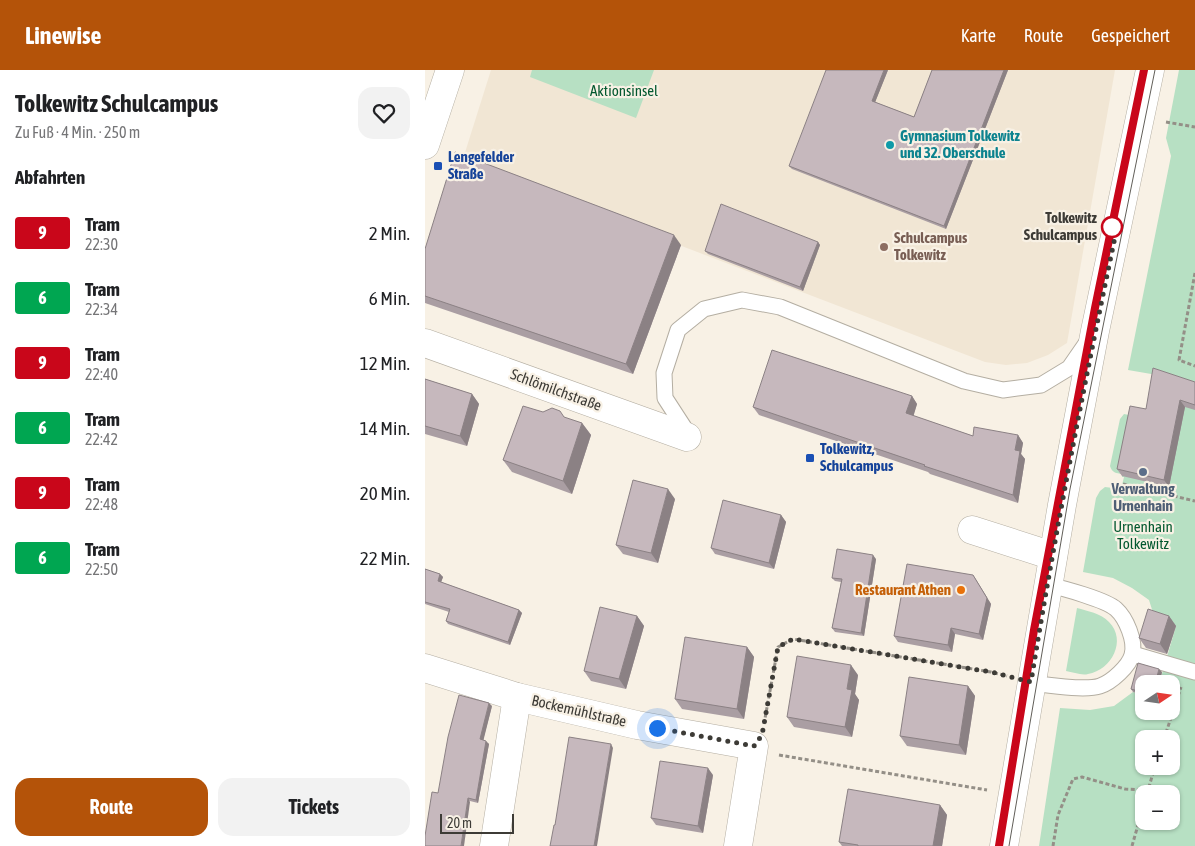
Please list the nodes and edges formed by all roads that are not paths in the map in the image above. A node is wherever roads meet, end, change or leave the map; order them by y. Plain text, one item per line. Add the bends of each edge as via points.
1 (450, 70) edge
2 (1150, 70) edge
3 (425, 145) edge
4 (1095, 331) junction
5 (425, 344) edge
6 (689, 438) joint
7 (971, 530) dead end
8 (1053, 556) junction
9 (1048, 585) junction
10 (1133, 654) junction
11 (425, 668) edge
12 (1191, 671) edge
13 (1031, 682) junction
14 (517, 697) junction
15 (494, 846) edge
16 (738, 846) edge
17 (1004, 846) edge

1 - 3 street
2 - 4 street
4 - 6 lane via 1069,368 1041,385 1003,390 964,381 780,307 742,300 704,309 678,330 664,372 665,398
4 - 8 street
5 - 6 street, Schlömilchstraße
7 - 8 street
8 - 9 street
9 - 10 lane via 1093,598 1116,609 1131,630
9 - 13 street
10 - 12 lane
10 - 13 lane via 1120,674 1100,686 1072,688
11 - 14 street, Bockemühlstraße
13 - 17 street
14 - 15 street
14 - 16 street, Bockemühlstraße via 754,746

